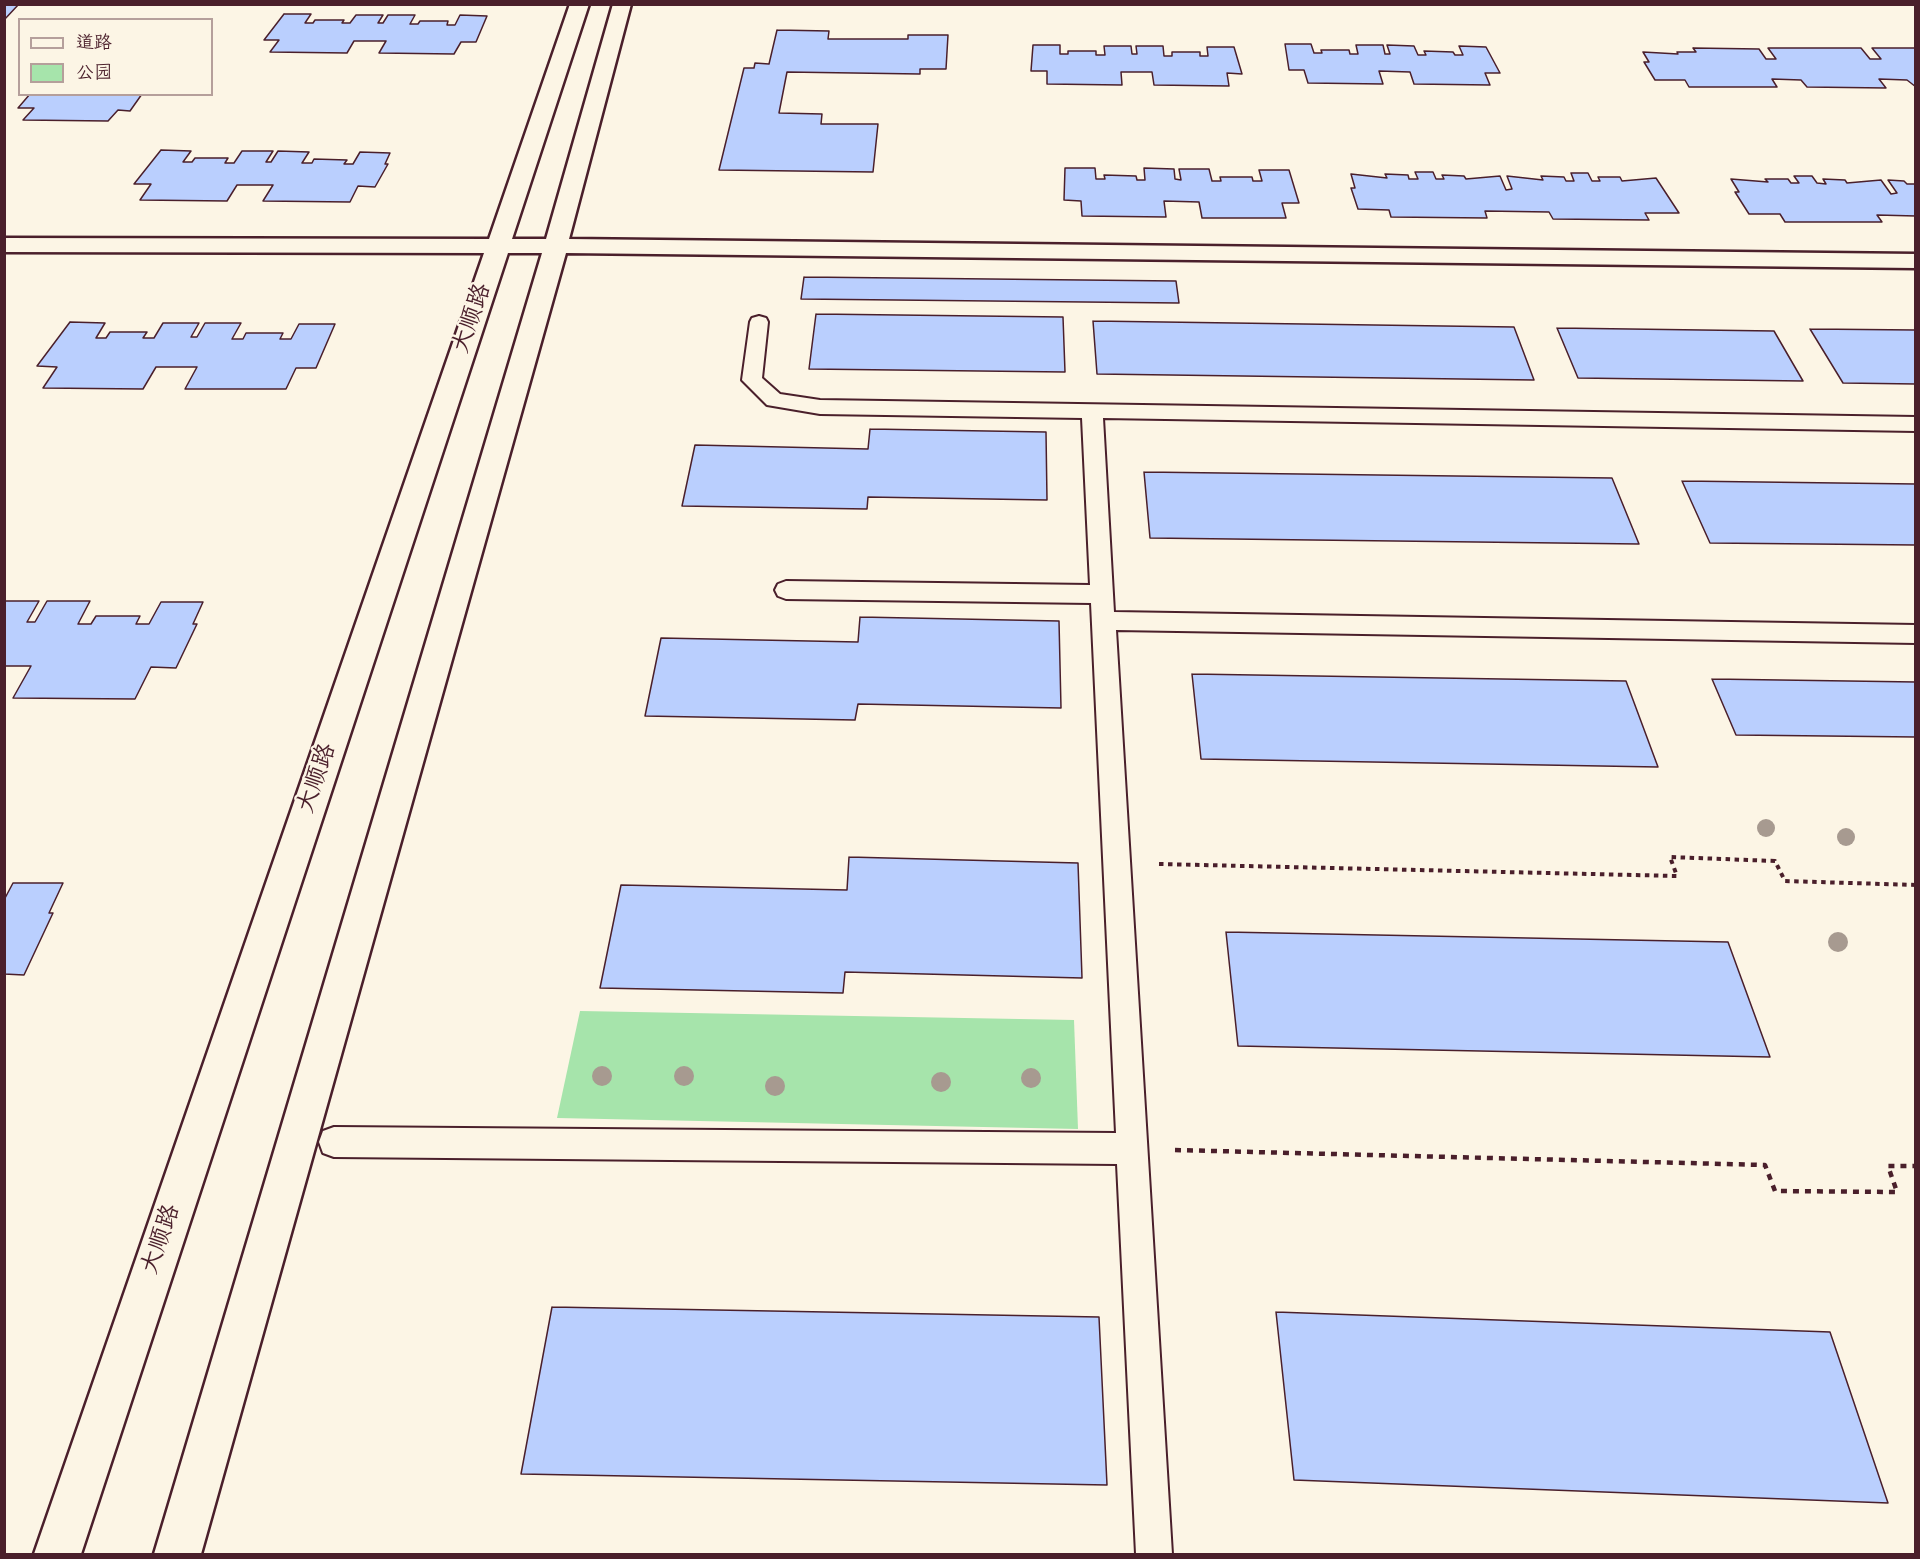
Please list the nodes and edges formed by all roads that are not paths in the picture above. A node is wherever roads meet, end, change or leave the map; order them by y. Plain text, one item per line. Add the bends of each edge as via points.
1 (580, 4) edge
2 (622, 4) edge
3 (4, 245) edge
4 (499, 246) junction
5 (556, 246) junction
6 (1916, 261) edge
7 (759, 322) dead end
8 (1092, 411) junction
9 (1916, 424) edge
10 (786, 590) dead end
11 (1103, 608) junction
12 (1916, 634) edge
13 (334, 1142) dead end
14 (1132, 1149) junction
15 (57, 1554) edge
16 (177, 1554) edge
17 (1154, 1554) edge

1 - 4 street, 大顺路
2 - 5 street
3 - 4 street
4 - 5 street
4 - 15 street, 大顺路
5 - 6 street
5 - 16 street
7 - 8 lane via 752,380 774,400 820,407
8 - 9 lane
8 - 11 lane
10 - 11 lane
11 - 12 lane
11 - 14 lane
13 - 14 lane
14 - 17 lane

